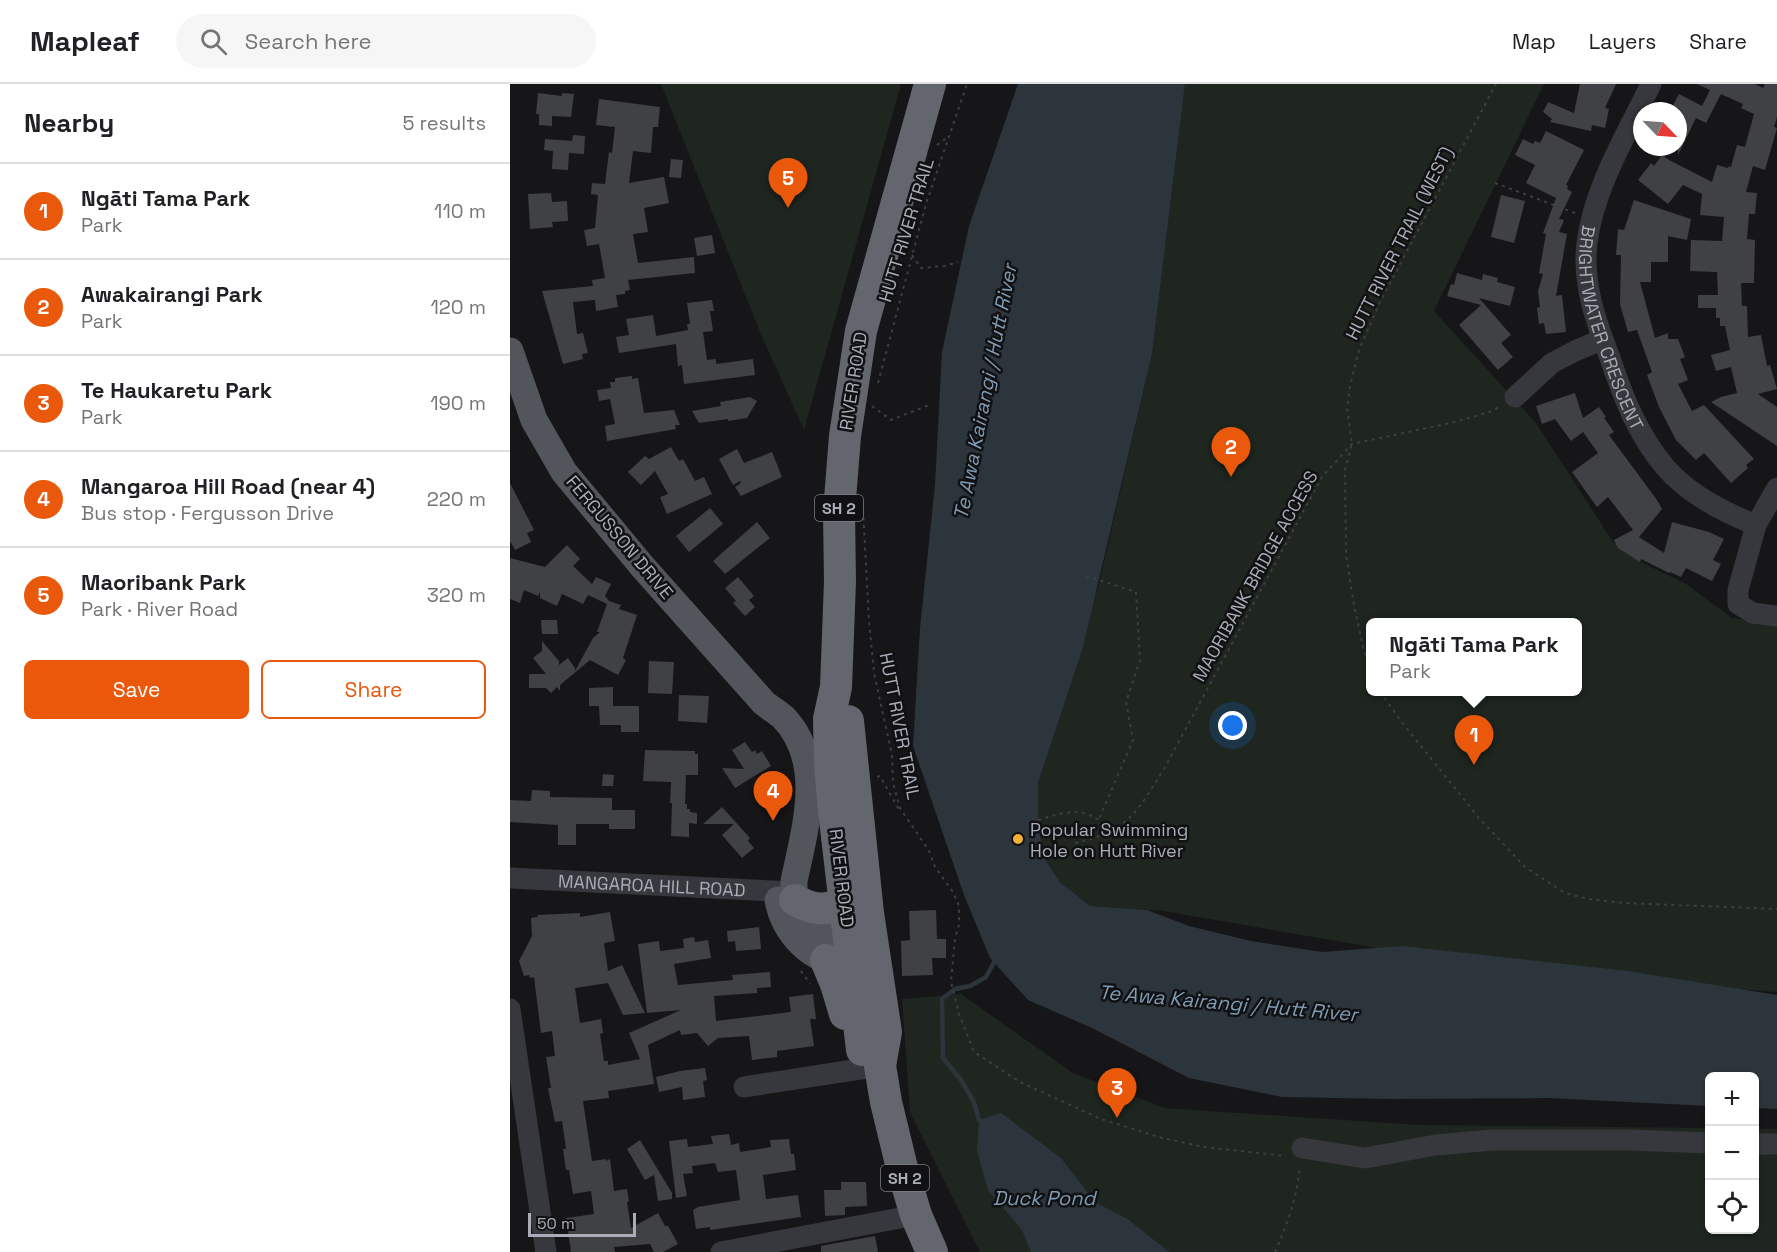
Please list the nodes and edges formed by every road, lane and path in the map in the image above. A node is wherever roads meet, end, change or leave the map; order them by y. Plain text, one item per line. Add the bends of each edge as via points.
1 (930, 84) edge
2 (967, 84) edge
3 (1496, 84) edge
4 (1652, 84) edge
5 (1495, 183) dead end
6 (1592, 219) junction
7 (912, 255) junction
8 (958, 262) dead end
9 (1603, 339) junction
10 (510, 351) edge
11 (878, 383) dead end
12 (1515, 397) joint
13 (929, 405) dead end
14 (871, 411) dead end
15 (1352, 444) junction
16 (1777, 488) edge
17 (863, 505) dead end
18 (1756, 525) junction
19 (1086, 576) dead end
20 (1777, 616) edge
21 (1366, 655) edge
22 (836, 687) junction
23 (1383, 696) edge
24 (1099, 819) junction
25 (1038, 820) dead end
26 (1113, 831) junction
27 (1075, 843) dead end
28 (510, 878) edge
29 (789, 894) junction
30 (844, 903) junction
31 (1777, 909) edge
32 (846, 954) junction
33 (812, 988) dead end
34 (510, 1009) edge
35 (871, 1058) junction
36 (744, 1087) dead end
37 (1705, 1143) edge
38 (1759, 1144) edge
39 (1777, 1144) edge
40 (1302, 1148) junction
41 (916, 1215) junction
42 (546, 1252) edge
43 (721, 1252) edge
44 (932, 1252) edge
45 (1275, 1252) edge

1 - 22 highway, RIVER ROAD / SH 2 via 861,331 844,436
2 - 7 path, HUTT RIVER TRAIL
3 - 15 path, HUTT RIVER TRAIL (WEST) via 1381,300 1359,350 1347,408
4 - 6 street, BRIGHTWATER CRESCENT via 1608,173
5 - 6 path
6 - 9 street, BRIGHTWATER CRESCENT via 1587,274
7 - 8 path via 921,268
7 - 11 path, HUTT RIVER TRAIL
9 - 12 street via 1552,363
9 - 18 street, BRIGHTWATER CRESCENT via 1624,399 1666,468 1698,495
10 - 29 main road, FERGUSSON DRIVE via 534,420 564,472 642,566 764,704 782,717 799,741 810,782
12 - 15 path via 1493,411 1455,422
13 - 14 path via 891,420 872,406
15 - 21 path, HUTT RIVER TRAIL (WEST) via 1345,470 1346,555
15 - 26 path, MAORIBANK BRIDGE ACCESS via 1322,477 1164,769 1136,811
16 - 18 street
17 - 40 path, HUTT RIVER TRAIL via 874,673 894,783 900,808 959,906 951,982 974,1052 1020,1082 1101,1119 1162,1138 1285,1156
18 - 20 street via 1738,590 1738,604 1753,613
19 - 24 path via 1136,592 1140,660 1126,702 1133,740
22 - 30 highway, RIVER ROAD / SH 2 via 829,719 830,766
22 - 32 highway, RIVER ROAD / SH 2 via 847,713
23 - 31 path via 1479,818 1525,867 1546,883 1588,899
24 - 25 path via 1073,811
24 - 26 path
26 - 27 path, MAORIBANK BRIDGE ACCESS
28 - 29 street, MANGAROA HILL ROAD
29 - 30 highway via 816,909
29 - 32 main road via 808,922 837,936
30 - 32 highway, RIVER ROAD / SH 2
32 - 33 path
32 - 35 highway via 836,984 847,1022
32 - 35 highway, SH 2 via 886,1032
34 - 42 street
35 - 36 street
35 - 41 highway, SH 2
37 - 40 street via 1492,1140 1365,1158
38 - 39 street
40 - 45 path via 1290,1218
41 - 43 street
41 - 44 highway, SH 2

